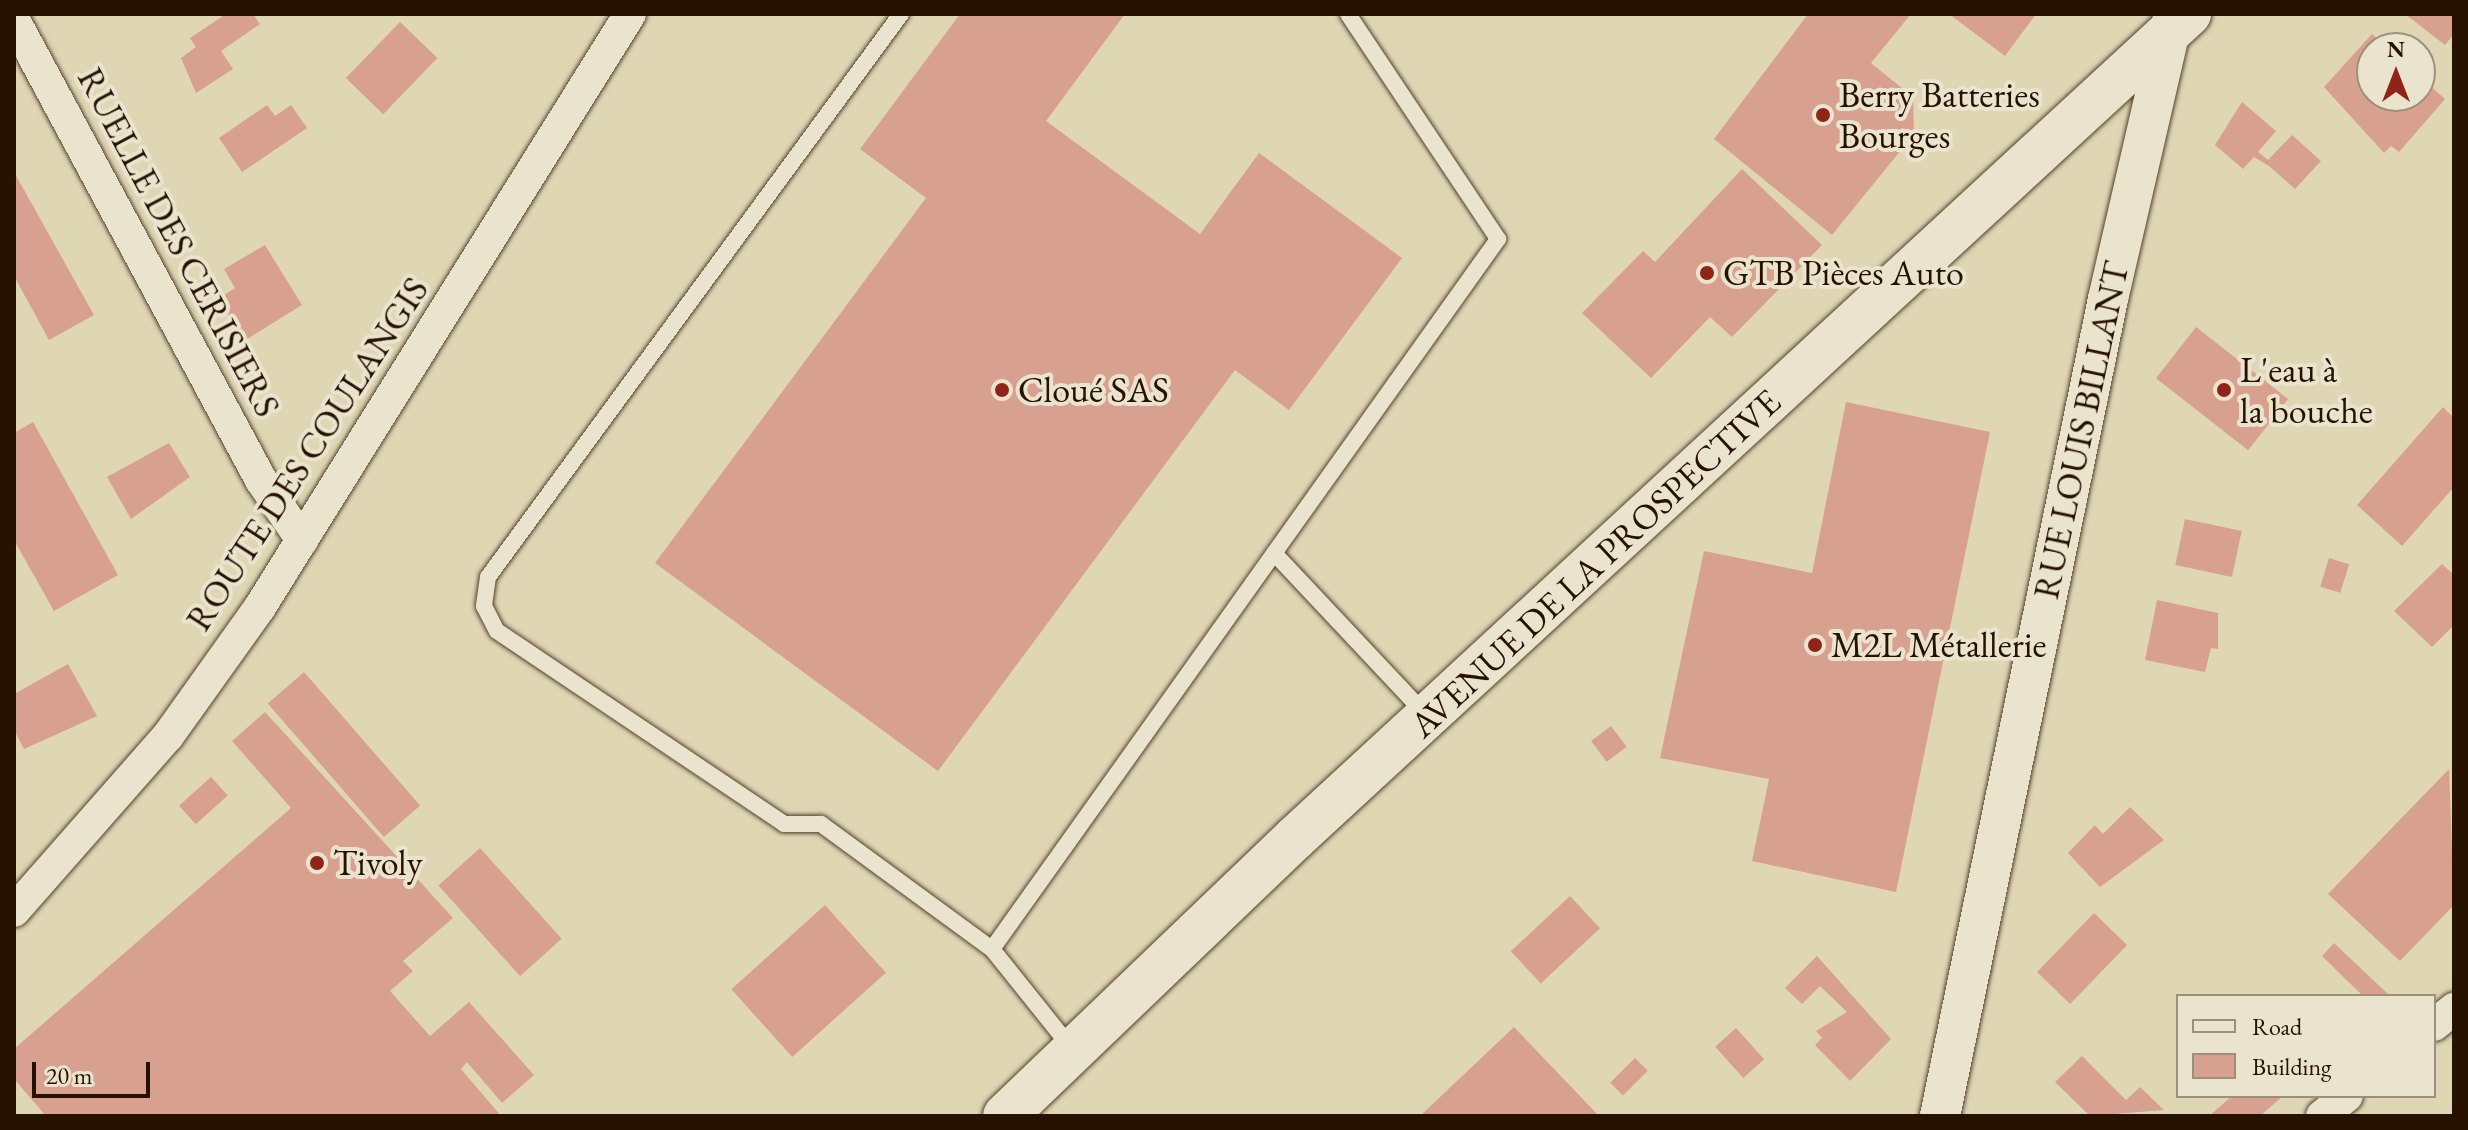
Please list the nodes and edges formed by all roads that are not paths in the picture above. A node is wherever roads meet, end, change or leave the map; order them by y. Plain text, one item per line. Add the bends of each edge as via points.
1 (630, 14) edge
2 (901, 14) edge
3 (1348, 14) edge
4 (2178, 19) edge
5 (14, 20) edge
6 (302, 540) junction
7 (1274, 553) junction
8 (1428, 718) junction
9 (14, 911) edge
10 (992, 949) junction
11 (2454, 1009) edge
12 (2436, 1023) edge
13 (1074, 1052) junction
14 (2344, 1098) edge
15 (1005, 1116) edge
16 (1940, 1116) edge
17 (2322, 1116) edge

1 - 6 street, ROUTE DES COULANGIS
2 - 10 lane via 488,577 484,606 497,631 784,824 821,824
3 - 7 lane via 1498,239
4 - 8 main road, AVENUE DE LA PROSPECTIVE
4 - 16 street, RUE LOUIS BILLANT via 2105,312
5 - 6 street, RUELLE DES CERISIERS via 261,480
6 - 9 street, ROUTE DES COULANGIS via 168,736
7 - 8 lane
7 - 10 lane
8 - 13 main road, AVENUE DE LA PROSPECTIVE
10 - 13 lane
11 - 12 street
13 - 15 main road, AVENUE DE LA PROSPECTIVE
14 - 17 street

